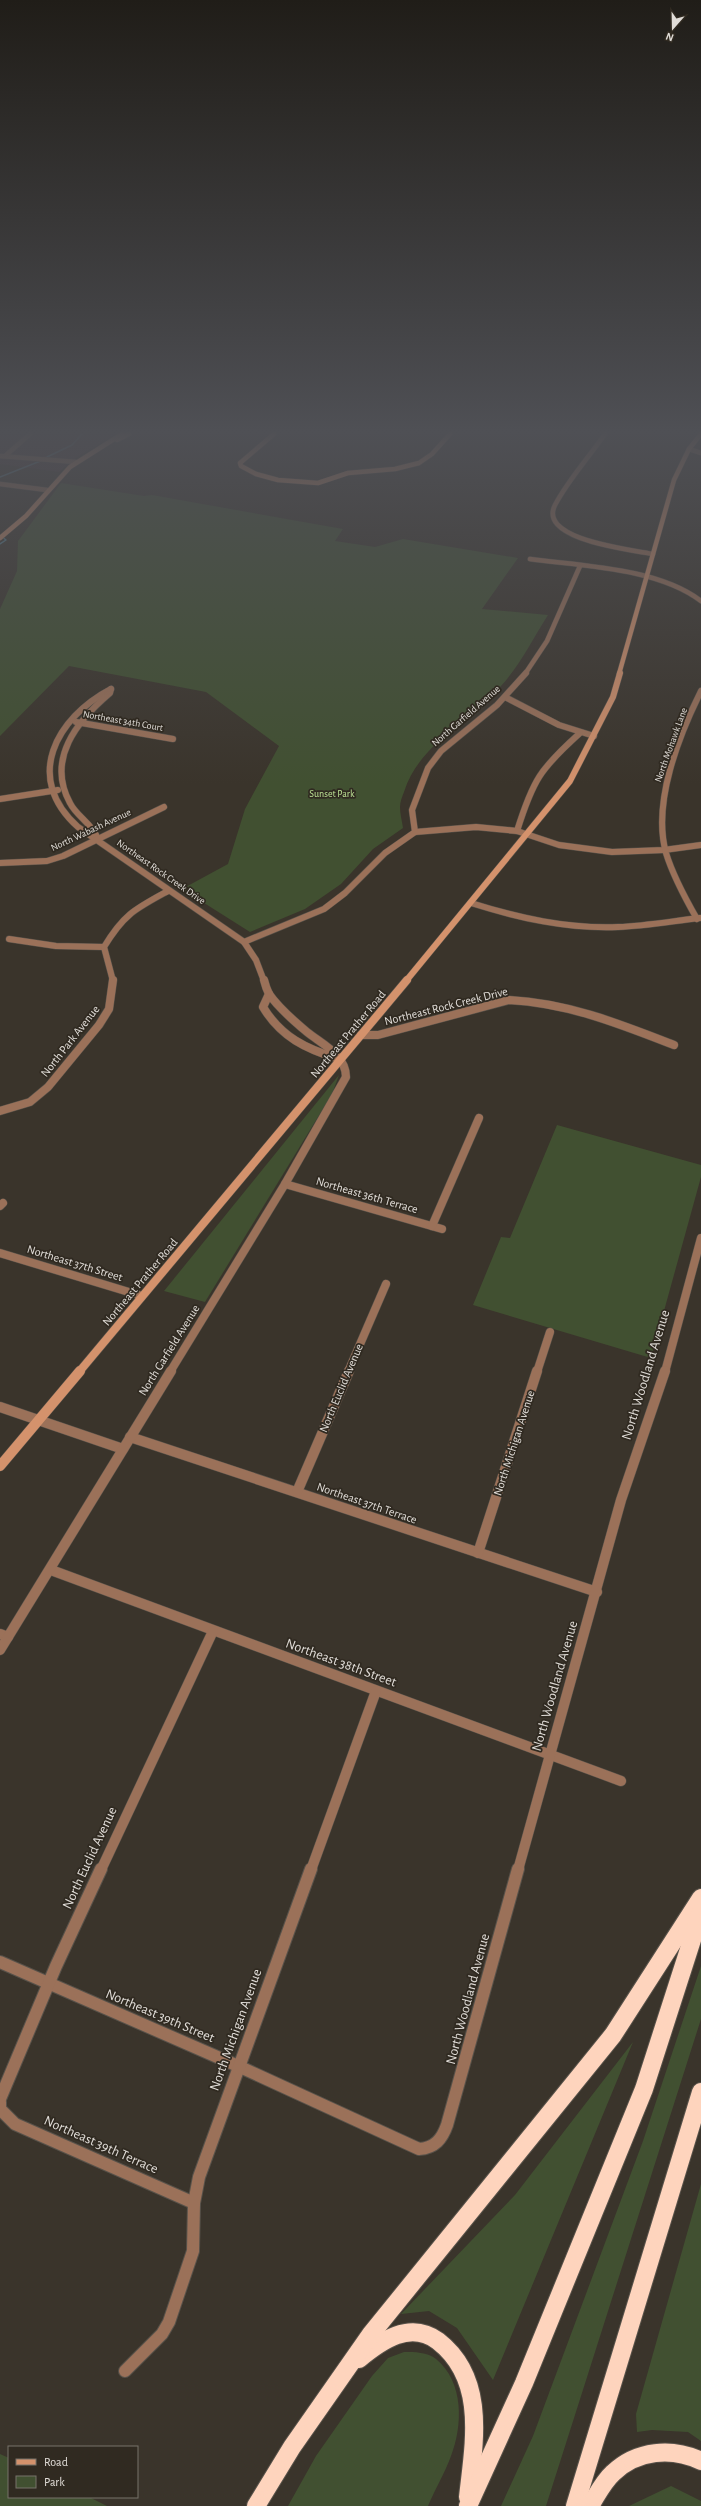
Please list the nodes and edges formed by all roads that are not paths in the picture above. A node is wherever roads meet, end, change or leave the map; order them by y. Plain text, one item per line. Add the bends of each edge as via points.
1 (638, 551) edge
2 (654, 551) edge
3 (653, 554) junction
4 (530, 558) dead end
5 (580, 566) junction
6 (646, 578) junction
7 (701, 601) edge
8 (701, 691) edge
9 (505, 697) junction
10 (69, 720) junction
11 (80, 722) junction
12 (580, 733) junction
13 (594, 736) junction
14 (174, 739) dead end
15 (64, 789) junction
16 (54, 791) junction
17 (0, 799) edge
18 (164, 807) dead end
19 (517, 831) junction
20 (415, 832) junction
21 (527, 835) junction
22 (98, 839) junction
23 (701, 845) edge
24 (664, 850) junction
25 (0, 863) edge
26 (168, 891) junction
27 (471, 903) junction
28 (699, 918) edge
29 (9, 939) dead end
30 (244, 942) junction
31 (104, 947) junction
32 (269, 994) junction
33 (361, 1035) junction
34 (674, 1045) dead end
35 (340, 1060) junction
36 (0, 1111) edge
37 (478, 1118) dead end
38 (285, 1184) junction
39 (432, 1226) junction
40 (442, 1229) dead end
41 (701, 1238) edge
42 (0, 1253) edge
43 (386, 1284) dead end
44 (142, 1296) junction
45 (550, 1332) dead end
46 (0, 1407) edge
47 (39, 1419) junction
48 (130, 1437) junction
49 (123, 1450) junction
50 (0, 1466) edge
51 (297, 1492) junction
52 (478, 1553) junction
53 (51, 1570) junction
54 (597, 1592) junction
55 (213, 1631) junction
56 (4, 1636) edge
57 (0, 1650) edge
58 (376, 1691) junction
59 (550, 1756) junction
60 (621, 1781) dead end
61 (701, 1898) edge
62 (701, 1912) edge
63 (0, 1962) edge
64 (49, 1984) junction
65 (238, 2066) junction
66 (701, 2092) edge
67 (0, 2101) edge
68 (0, 2109) edge
69 (438, 2143) joint
70 (194, 2203) junction
71 (349, 2367) junction
72 (125, 2371) dead end
73 (701, 2461) edge
74 (256, 2506) edge
75 (467, 2506) edge
76 (575, 2506) edge
77 (590, 2506) edge

1 - 3 street
2 - 3 main road, Northeast Prather Road
3 - 6 main road, Northeast Prather Road
4 - 5 street
5 - 6 street
5 - 9 street, North Garfield Avenue via 540,654
6 - 7 street via 682,588
6 - 13 main road, Northeast Prather Road via 613,697
8 - 24 street, North Mohawk Lane via 669,772 663,795
9 - 12 street
9 - 20 street, North Garfield Avenue via 434,759 412,810
10 - 11 street, Northeast 34th Court
10 - 11 street, Northeast Rock Creek Drive via 101,693 111,689 110,694
10 - 16 street, Northeast Rock Creek Drive via 61,730 50,760
11 - 14 street, Northeast 34th Court
11 - 15 street, Northeast Rock Creek Drive via 68,738 62,754
12 - 13 street
12 - 19 street via 564,746 537,777
13 - 21 main road, Northeast Prather Road via 570,781
15 - 16 street
15 - 22 street, Northeast Rock Creek Drive via 75,811 96,830
16 - 17 street
16 - 22 street, Northeast Rock Creek Drive via 61,809 77,826
18 - 22 street, North Wabash Avenue
19 - 20 street via 476,827
19 - 21 street
20 - 30 street via 385,853 330,905 308,918
21 - 24 street via 559,845 596,850
21 - 27 main road, Northeast Prather Road
22 - 25 street, North Wabash Avenue via 47,861
22 - 26 street, Northeast Rock Creek Drive
23 - 24 street
24 - 28 street, North Mohawk Lane via 688,903
26 - 30 street, Northeast Rock Creek Drive
26 - 31 street via 134,910 117,925
27 - 28 street via 523,919 588,927 619,927
27 - 33 main road, Northeast Prather Road
29 - 31 street via 43,947
30 - 32 street, Northeast Rock Creek Drive via 256,960
31 - 36 street, North Park Avenue via 114,984 109,1009 99,1026 48,1087 30,1102
32 - 35 street, Northeast Rock Creek Drive
32 - 35 street via 263,1007 269,1020 284,1034 303,1047
33 - 34 street, Northeast Rock Creek Drive via 378,1035 509,1000 530,1000 600,1016
33 - 35 main road, Northeast Prather Road
35 - 38 street, North Garfield Avenue via 346,1071 342,1088
35 - 44 main road, Northeast Prather Road
37 - 39 street
38 - 39 street, Northeast 36th Terrace
38 - 48 street, North Garfield Avenue
39 - 40 street, Northeast 36th Terrace
41 - 54 street, North Woodland Avenue via 665,1372 621,1500
42 - 44 street, Northeast 37th Street
43 - 51 street, North Euclid Avenue
44 - 47 main road, Northeast Prather Road
45 - 52 street, North Michigan Avenue
46 - 47 street
47 - 49 street
47 - 50 main road, Northeast Prather Road
48 - 49 street, North Garfield Avenue
48 - 51 street, Northeast 37th Terrace
49 - 53 street, North Garfield Avenue
51 - 52 street, Northeast 37th Terrace
52 - 54 street, Northeast 37th Terrace
53 - 55 street, Northeast 38th Street
53 - 56 street, North Garfield Avenue
54 - 59 street, North Woodland Avenue
55 - 58 street, Northeast 38th Street
55 - 64 street, North Euclid Avenue
56 - 57 street, North Garfield Avenue
58 - 59 street, Northeast 38th Street
58 - 65 street, North Michigan Avenue
59 - 60 street, Northeast 38th Street
59 - 69 street, North Woodland Avenue via 447,2124
61 - 71 highway via 682,1923 624,2021 536,2132 396,2300
62 - 75 highway via 644,2089 524,2384
63 - 64 street, Northeast 39th Street
64 - 65 street, Northeast 39th Street
64 - 67 street, North Euclid Avenue
65 - 69 street, Northeast 39th Street via 419,2149 430,2149
65 - 70 street, North Michigan Avenue via 199,2177
66 - 76 highway
67 - 68 street, North Euclid Avenue
68 - 70 street, Northeast 39th Terrace via 15,2124
70 - 72 street, North Michigan Avenue via 194,2251 169,2322 162,2334
71 - 74 highway via 293,2446
71 - 75 highway via 385,2339 398,2333 412,2331 427,2334 450,2350 465,2373 473,2411
73 - 77 highway via 675,2452 639,2456 612,2474

